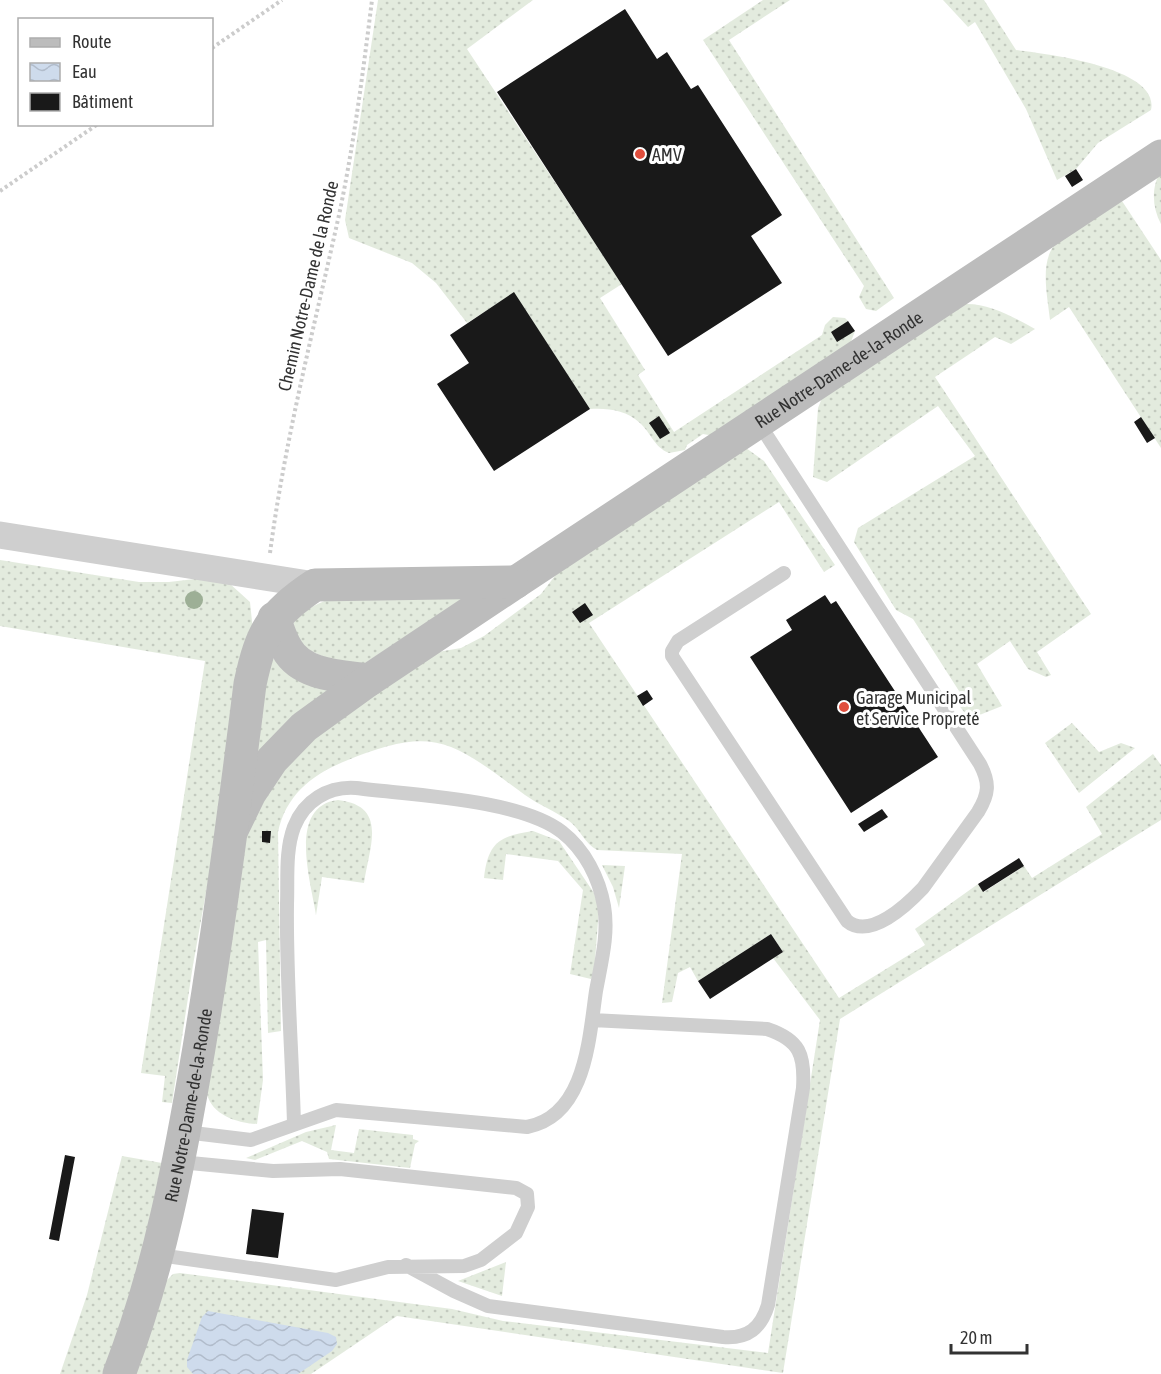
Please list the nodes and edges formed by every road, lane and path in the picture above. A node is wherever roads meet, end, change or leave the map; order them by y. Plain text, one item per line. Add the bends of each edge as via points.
1 (282, 0) edge
2 (372, 0) edge
3 (213, 47) edge
4 (95, 126) edge
5 (1161, 156) edge
6 (0, 191) edge
7 (758, 422) junction
8 (0, 535) edge
9 (784, 573) dead end
10 (267, 578) junction
11 (516, 582) junction
12 (315, 585) junction
13 (274, 618) junction
14 (369, 680) junction
15 (232, 830) junction
16 (592, 1020) junction
17 (294, 1124) junction
18 (182, 1147) junction
19 (159, 1255) junction
20 (406, 1265) junction
21 (119, 1374) edge

1 - 3 path
2 - 10 path, Chemin Notre-Dame de la Ronde via 354,139 281,480
4 - 6 path
5 - 7 main road, Rue Notre-Dame-de-la-Ronde
7 - 9 lane via 980,764 988,783 986,800 978,813 923,888 871,927 852,925 843,916 672,656 678,641
7 - 11 main road, Rue Notre-Dame-de-la-Ronde
8 - 10 street
10 - 12 street
11 - 12 main road
11 - 14 main road, Rue Notre-Dame-de-la-Ronde
12 - 13 main road, Rue Notre-Dame-de-la-Ronde
13 - 14 main road via 287,651 303,665 326,674
13 - 15 main road, Rue Notre-Dame-de-la-Ronde via 255,656 249,684
14 - 15 main road, Rue Notre-Dame-de-la-Ronde via 304,727 272,760
15 - 18 main road, Rue Notre-Dame-de-la-Ronde
16 - 17 lane via 577,1083 559,1110 539,1125 510,1126 349,1110 323,1113
16 - 17 lane via 605,938 603,905 593,872 562,832 541,819 495,806 356,788 329,791 311,802 299,818 288,866
16 - 20 lane via 767,1029 792,1041 799,1050 803,1088 768,1305 758,1327 740,1338 723,1338 506,1309 472,1300
17 - 18 lane via 251,1140
18 - 19 main road, Rue Notre-Dame-de-la-Ronde
18 - 20 lane via 273,1171 340,1169 516,1188 527,1194 528,1207 516,1233 481,1260 464,1266
19 - 20 lane via 336,1280
19 - 21 main road, Rue Notre-Dame-de-la-Ronde

